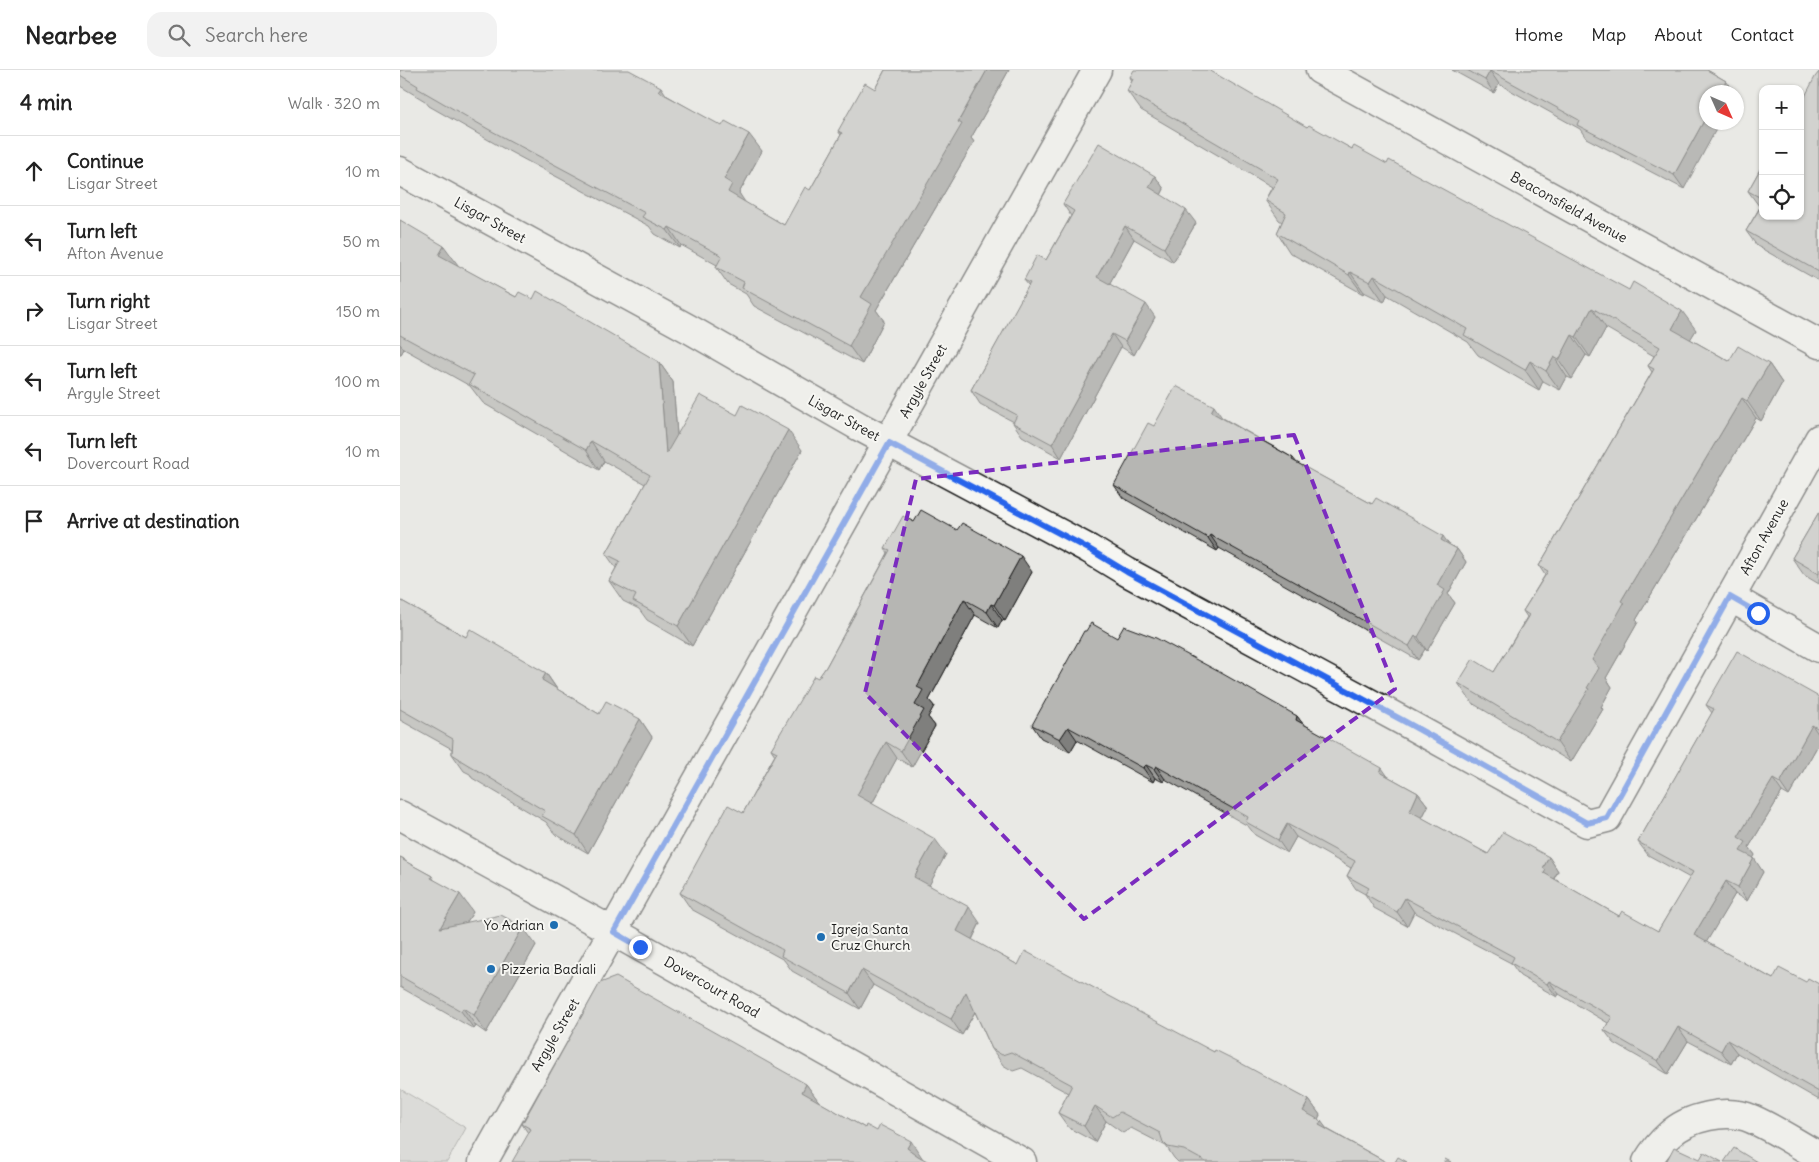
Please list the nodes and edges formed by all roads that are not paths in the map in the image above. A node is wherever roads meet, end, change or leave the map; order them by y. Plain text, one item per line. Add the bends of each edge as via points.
1 (1098, 70) edge
2 (1320, 70) edge
3 (400, 171) edge
4 (1819, 344) edge
5 (1819, 439) edge
6 (889, 443) junction
7 (1730, 597) junction
8 (1819, 648) edge
9 (400, 815) edge
10 (1607, 818) joint
11 (614, 932) junction
12 (1819, 1156) edge
13 (483, 1162) edge
14 (1022, 1162) edge
15 (1647, 1162) edge

1 - 6 street, Argyle Street
2 - 4 street, Beaconsfield Avenue
3 - 6 street, Lisgar Street via 692,330
5 - 7 street, Afton Avenue
6 - 10 street, Lisgar Street via 1089,549 1587,823
6 - 11 street, Argyle Street
7 - 8 street
7 - 10 street, Afton Avenue
9 - 11 street, Dovercourt Road
11 - 13 street, Argyle Street
11 - 14 street, Dovercourt Road
12 - 15 street via 1750,1118 1730,1114 1689,1122 1670,1134

